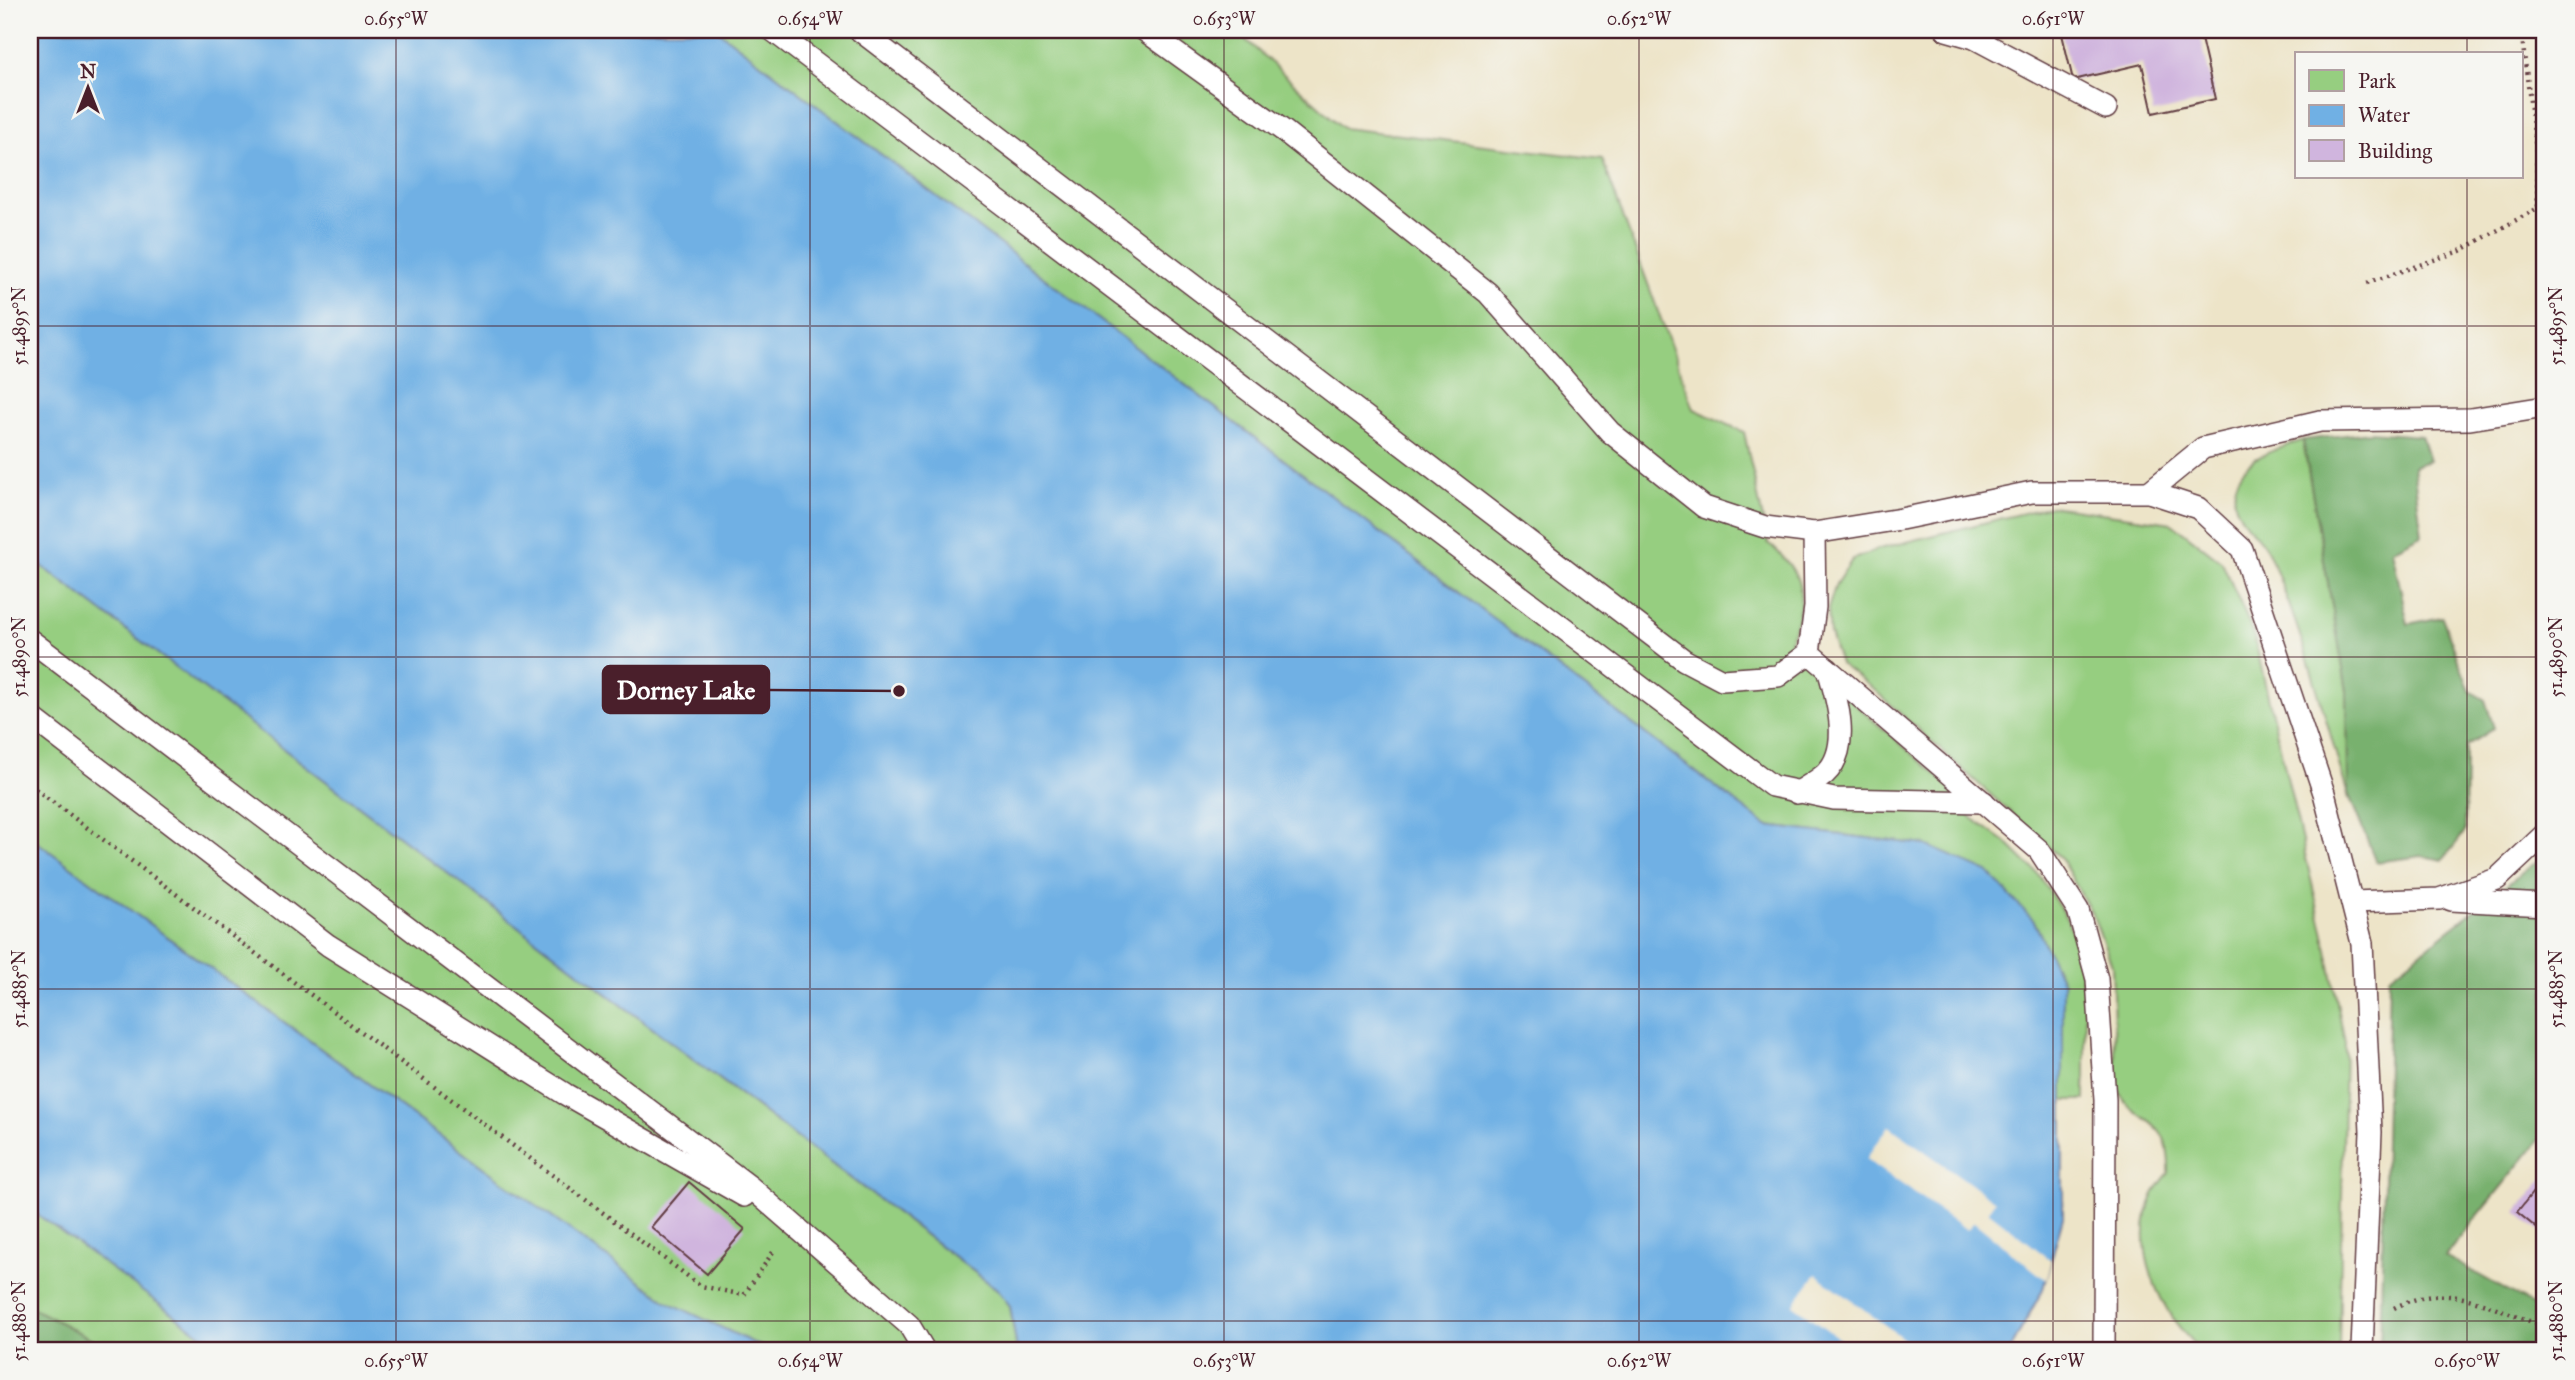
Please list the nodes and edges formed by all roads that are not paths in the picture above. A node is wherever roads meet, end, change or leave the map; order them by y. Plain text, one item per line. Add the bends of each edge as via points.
1 (772, 30) edge
2 (859, 30) edge
3 (1144, 30) edge
4 (1946, 30) edge
5 (2106, 108) dead end
6 (2545, 407) edge
7 (2149, 492) junction
8 (1814, 533) junction
9 (30, 640) edge
10 (1809, 653) junction
11 (1828, 669) junction
12 (30, 716) edge
13 (1797, 793) junction
14 (1984, 802) junction
15 (2545, 834) edge
16 (2439, 899) junction
17 (2352, 902) junction
18 (2545, 905) edge
19 (793, 1224) junction
20 (924, 1350) edge
21 (2104, 1350) edge
22 (2362, 1350) edge

1 - 13 lane via 1674,715 1772,786
2 - 10 lane via 1684,660 1722,680 1778,676
3 - 8 lane via 1284,131 1488,293 1610,432 1704,507 1765,527
4 - 5 lane via 1974,38
6 - 7 lane via 2470,419 2320,421 2203,448
7 - 8 lane via 2032,492
7 - 17 lane via 2199,508 2242,549 2324,793
8 - 10 lane via 1815,607
9 - 19 lane via 750,1186
10 - 11 lane
11 - 13 lane via 1840,710 1839,746 1827,773
11 - 14 lane
12 - 19 lane via 328,945 565,1094
13 - 14 lane via 1834,799
14 - 21 lane via 2039,850 2078,910 2097,979 2105,1100
15 - 16 lane via 2497,879
16 - 17 lane
16 - 18 lane
17 - 22 lane via 2362,943 2371,1132
19 - 20 lane via 909,1325

